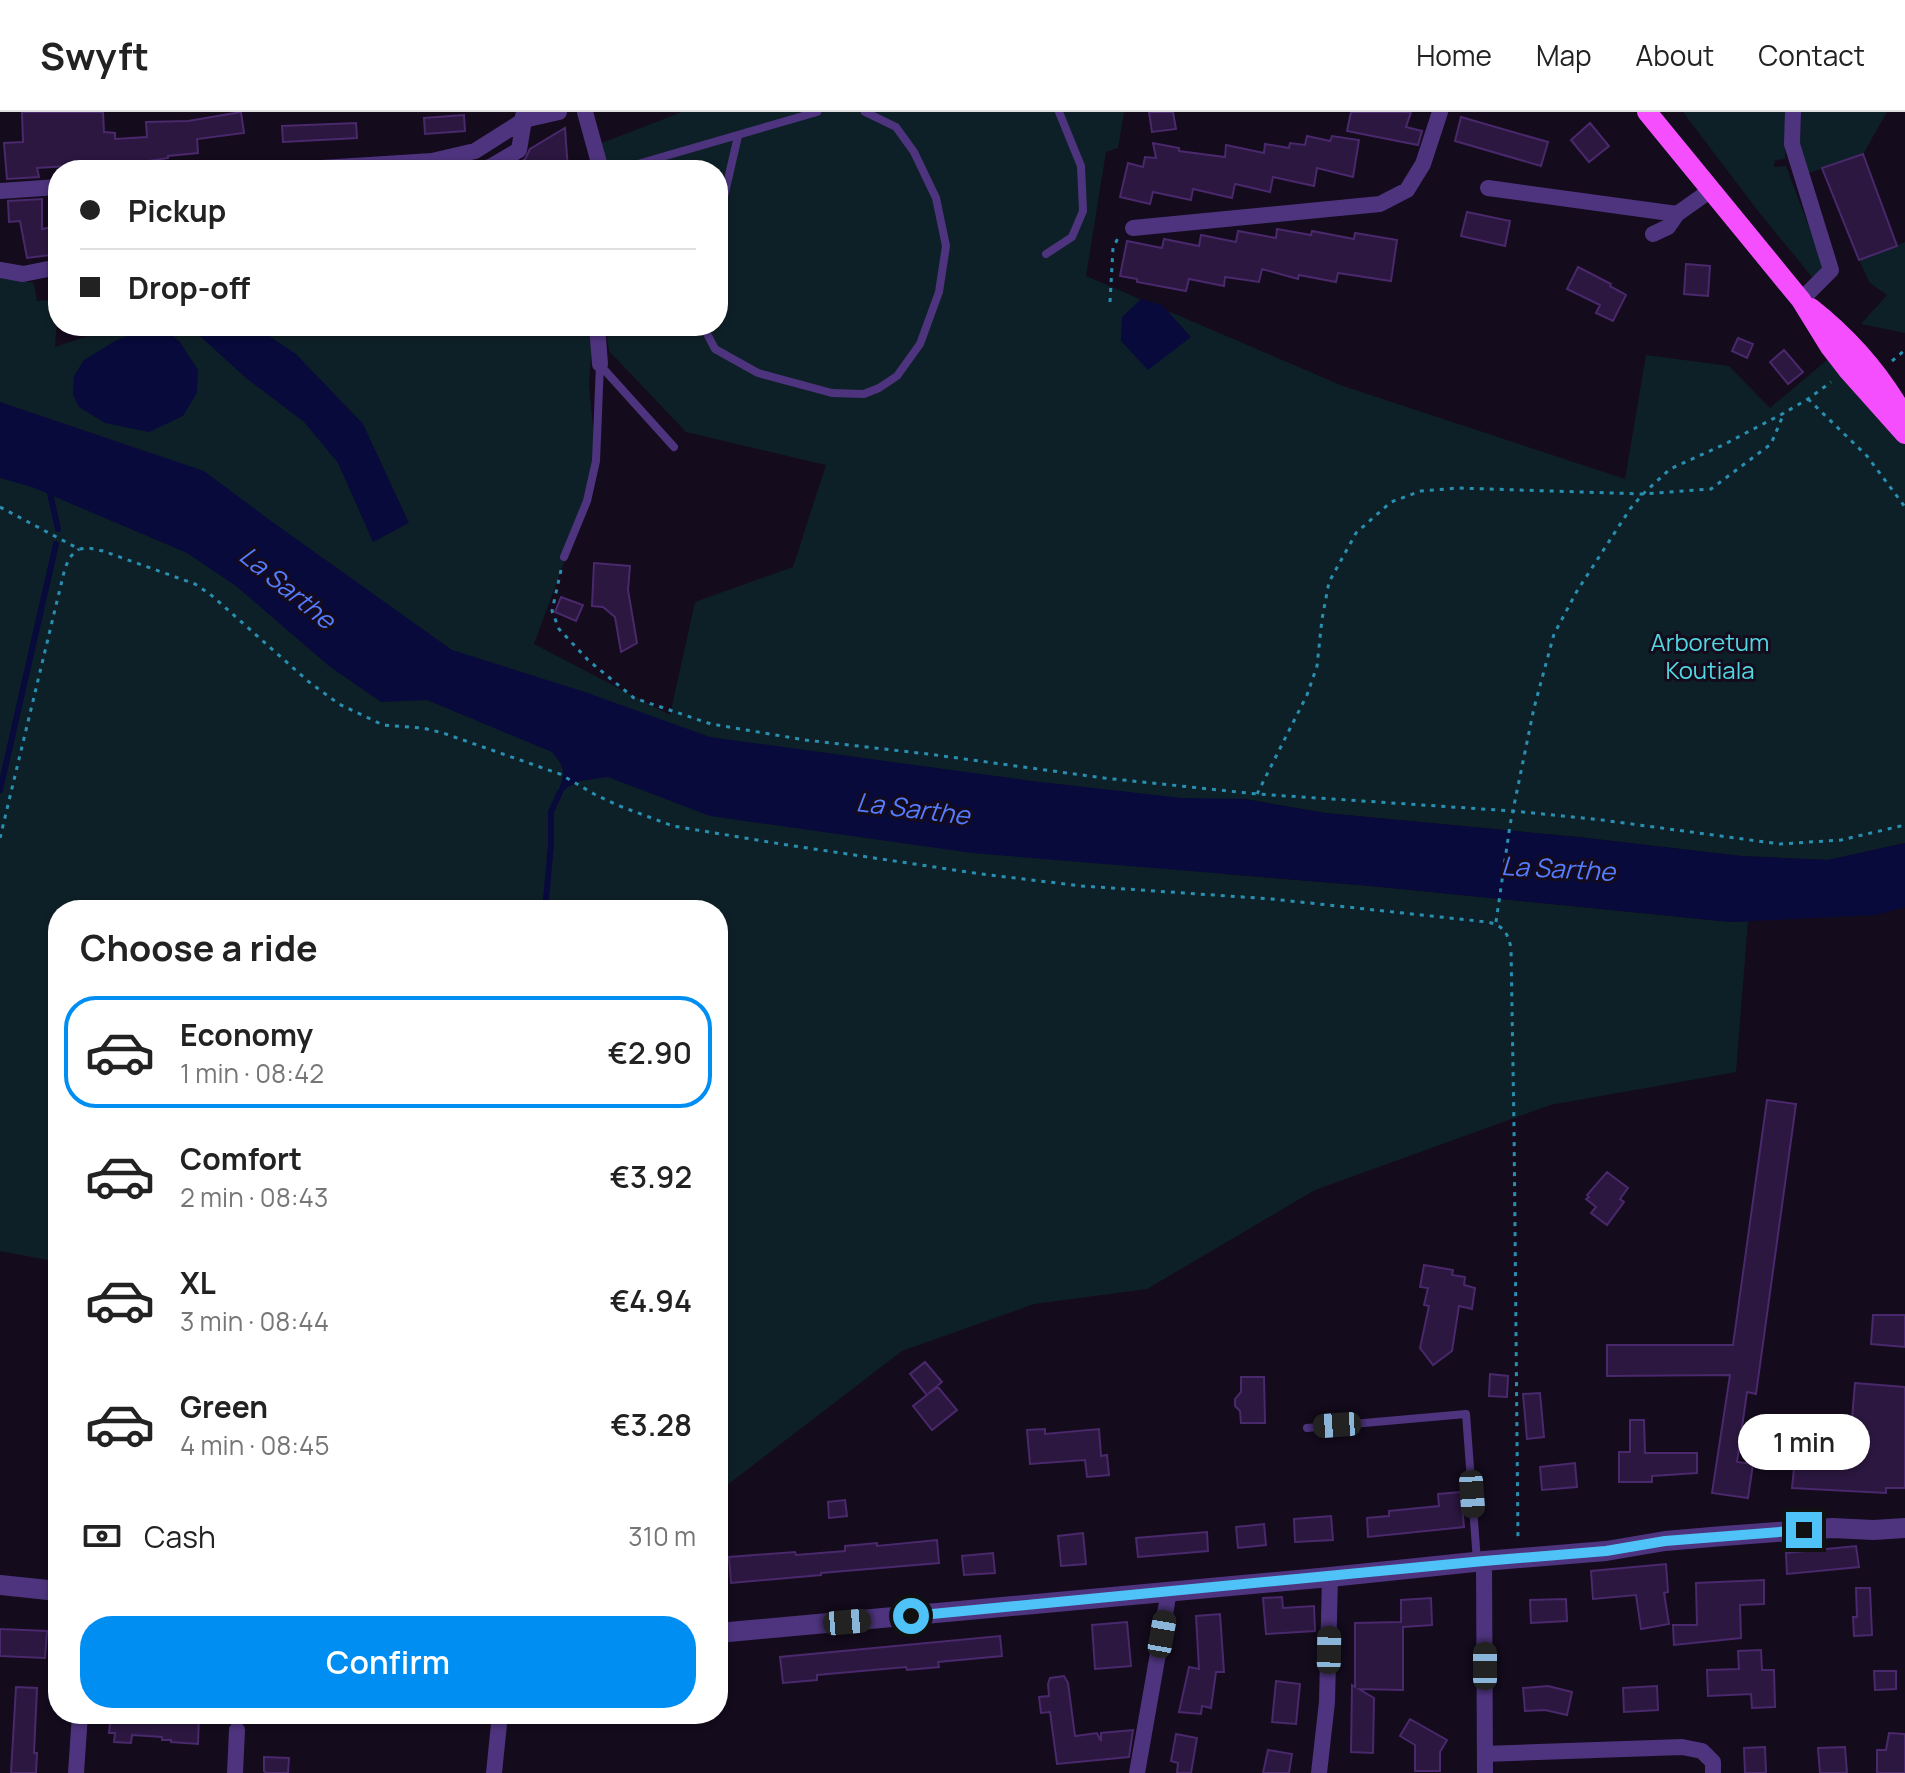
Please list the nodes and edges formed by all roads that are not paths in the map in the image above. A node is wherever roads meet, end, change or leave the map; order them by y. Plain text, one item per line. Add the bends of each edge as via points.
1 (559, 112) edge
2 (585, 112) edge
3 (817, 112) edge
4 (865, 112) edge
5 (1059, 112) edge
6 (1440, 112) edge
7 (1647, 112) edge
8 (1793, 112) edge
9 (523, 116) edge
10 (738, 136) junction
11 (436, 160) edge
12 (502, 160) edge
13 (598, 160) edge
14 (653, 160) edge
15 (728, 180) edge
16 (48, 188) edge
17 (1488, 188) dead end
18 (1711, 190) junction
19 (0, 191) edge
20 (1677, 214) junction
21 (1133, 228) road end
22 (1653, 234) dead end
23 (1046, 254) dead end
24 (48, 269) edge
25 (0, 270) edge
26 (1801, 300) junction
27 (598, 336) edge
28 (708, 336) edge
29 (600, 364) junction
30 (1905, 418) edge
31 (1905, 434) edge
32 (674, 447) dead end
33 (564, 557) road end
34 (1307, 1428) dead end
35 (1905, 1528) edge
36 (1481, 1562) junction
37 (1330, 1577) junction
38 (0, 1585) edge
39 (48, 1590) edge
40 (1169, 1591) junction
41 (728, 1632) edge
42 (79, 1724) edge
43 (499, 1724) edge
44 (237, 1730) dead end
45 (1485, 1754) junction
46 (76, 1773) edge
47 (235, 1773) edge
48 (494, 1773) edge
49 (1137, 1773) edge
50 (1319, 1773) edge
51 (1485, 1773) edge
52 (1713, 1773) edge

1 - 9 street
2 - 13 street
3 - 10 lane
4 - 28 lane via 896,127 936,198 946,246 939,292 920,344 897,376 879,388 864,394 832,393 758,373 715,349
5 - 23 lane via 1081,166 1083,211 1072,237
6 - 21 street via 1423,164 1407,190 1380,204
7 - 18 main road
8 - 26 street via 1792,144 1831,270
9 - 11 street via 475,151
9 - 12 street via 519,150
10 - 14 lane
10 - 15 lane
16 - 19 street
17 - 20 street
18 - 20 street
18 - 26 main road
20 - 22 street via 1668,227
24 - 25 street via 23,274
26 - 30 main road via 1862,355
26 - 31 main road via 1830,347
27 - 29 street
29 - 32 lane
29 - 33 lane via 596,461
34 - 36 lane via 1466,1414
35 - 36 street via 1723,1536
36 - 37 street
36 - 45 street
37 - 40 street
37 - 50 street via 1327,1702
38 - 39 street
40 - 41 street
40 - 49 street
42 - 46 street
43 - 48 street
44 - 47 street
45 - 51 street
45 - 52 street via 1682,1747 1702,1751 1713,1762

